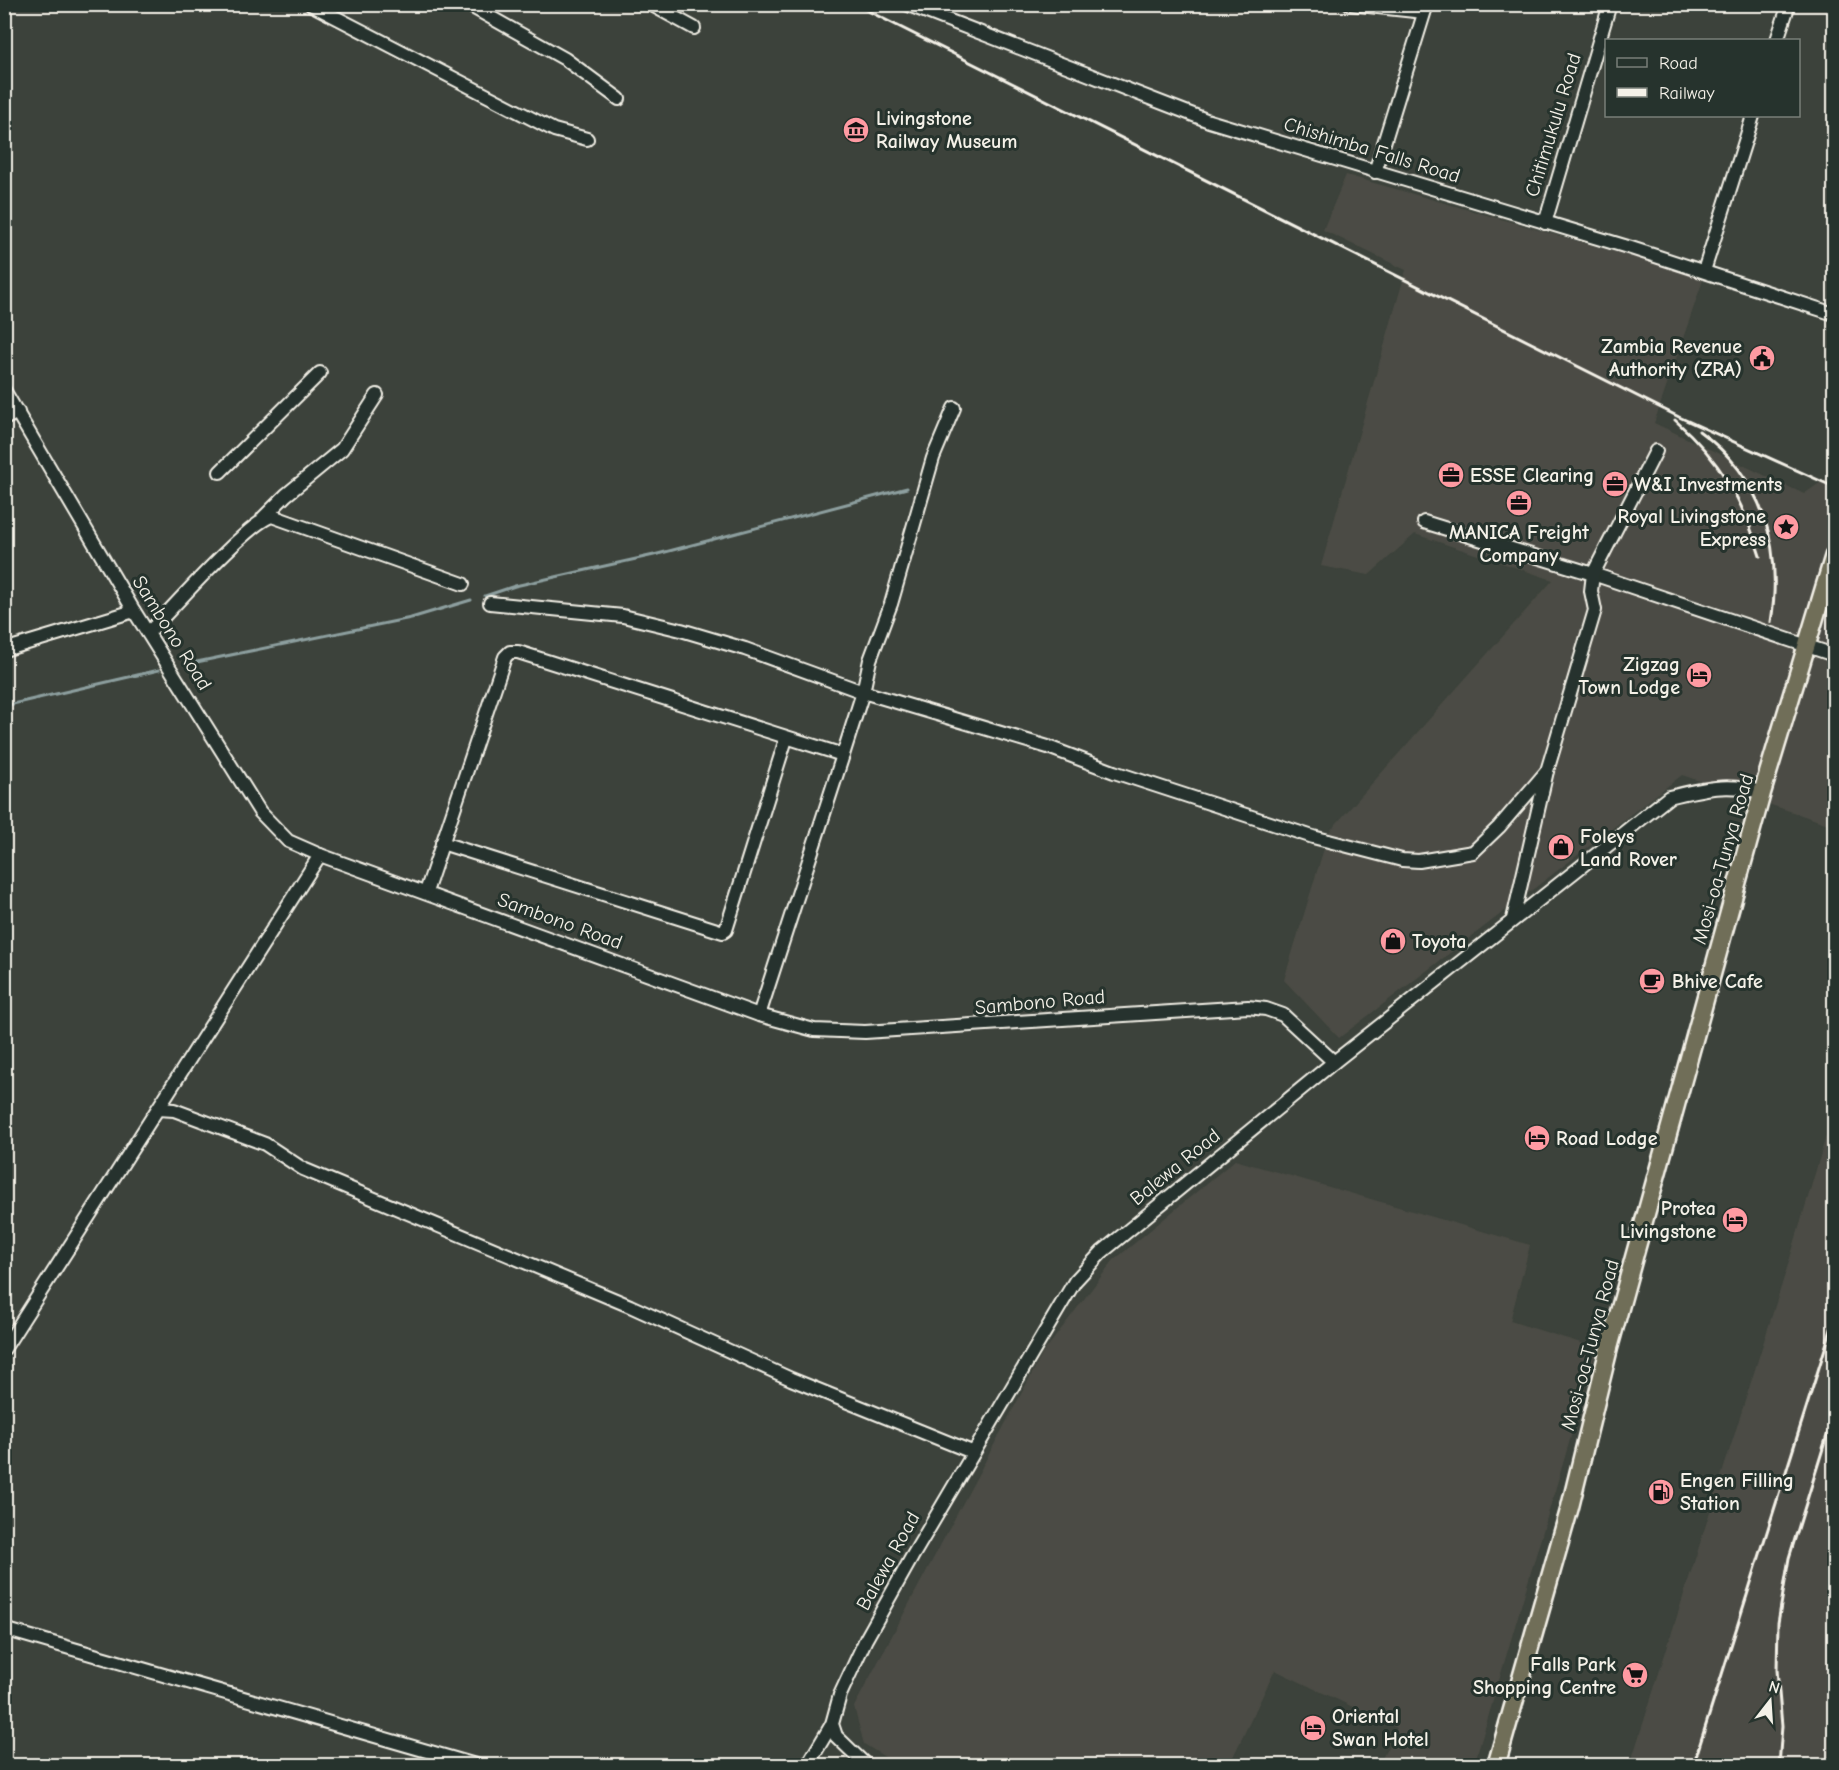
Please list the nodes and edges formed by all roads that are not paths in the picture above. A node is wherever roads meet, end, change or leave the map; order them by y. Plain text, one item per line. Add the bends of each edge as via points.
1 (310, 4) edge
2 (466, 4) edge
3 (650, 4) edge
4 (906, 4) edge
5 (1350, 4) edge
6 (1610, 4) edge
7 (1789, 4) edge
8 (1425, 8) edge
9 (694, 28) dead end
10 (1777, 39) edge
11 (619, 99) dead end
12 (1753, 117) edge
13 (586, 139) dead end
14 (1375, 172) junction
15 (1545, 223) junction
16 (1704, 272) junction
17 (1834, 314) edge
18 (320, 374) dead end
19 (4, 390) edge
20 (377, 395) dead end
21 (954, 408) dead end
22 (18, 412) junction
23 (4, 419) edge
24 (1656, 451) dead end
25 (220, 472) dead end
26 (263, 518) junction
27 (1424, 522) dead end
28 (1834, 555) edge
29 (1593, 574) junction
30 (463, 584) dead end
31 (490, 603) dead end
32 (134, 611) junction
33 (148, 633) junction
34 (1808, 646) junction
35 (4, 650) edge
36 (1834, 655) edge
37 (863, 692) junction
38 (786, 739) junction
39 (843, 755) junction
40 (1547, 771) junction
41 (1762, 793) junction
42 (442, 843) junction
43 (320, 855) junction
44 (426, 892) junction
45 (1513, 919) junction
46 (759, 1015) junction
47 (1334, 1062) junction
48 (158, 1109) junction
49 (4, 1348) edge
50 (972, 1452) junction
51 (4, 1629) edge
52 (832, 1724) junction
53 (479, 1766) edge
54 (807, 1766) edge
55 (867, 1766) edge
56 (1496, 1766) edge

1 - 13 street via 554,130
2 - 11 street via 565,59
3 - 9 street
4 - 14 street, Chishimba Falls Road via 1209,121
5 - 8 street
6 - 15 street, Chitimukulu Road
7 - 10 street
8 - 14 street
12 - 16 street
14 - 15 street, Chishimba Falls Road
15 - 16 street, Chishimba Falls Road
16 - 17 street, Chishimba Falls Road
18 - 25 street
19 - 22 street, Sambono Road
20 - 26 street via 342,448
21 - 37 street via 933,458
22 - 23 street
22 - 32 street, Sambono Road
24 - 29 street
26 - 30 street via 282,518
26 - 33 street
27 - 29 street
28 - 34 highway, Mosi-oa-Tunya Road
29 - 34 street
29 - 40 street via 1595,610
31 - 37 street via 643,620 745,650
32 - 33 street, Sambono Road
32 - 35 street
33 - 43 street, Sambono Road via 260,813 288,841
34 - 36 street
34 - 41 highway, Mosi-oa-Tunya Road
37 - 39 street
37 - 40 street via 1048,747 1314,837 1402,860 1473,852
38 - 39 street
38 - 42 street via 510,652 505,657
38 - 42 street via 723,932
39 - 46 street
40 - 45 street
41 - 45 street, Balewa Road via 1724,786 1669,797
41 - 56 highway, Mosi-oa-Tunya Road
42 - 44 street
43 - 44 street, Sambono Road
43 - 48 street
44 - 46 street, Sambono Road
45 - 47 street, Balewa Road
46 - 47 street, Sambono Road via 814,1030 865,1032 1248,1007 1283,1015
47 - 50 street, Balewa Road via 1095,1259 1075,1281
48 - 49 street
48 - 50 street via 174,1110 265,1144 303,1169 630,1306 791,1379
50 - 52 street, Balewa Road via 866,1639 840,1695
51 - 53 street
52 - 54 street, Balewa Road
52 - 55 street via 836,1736

